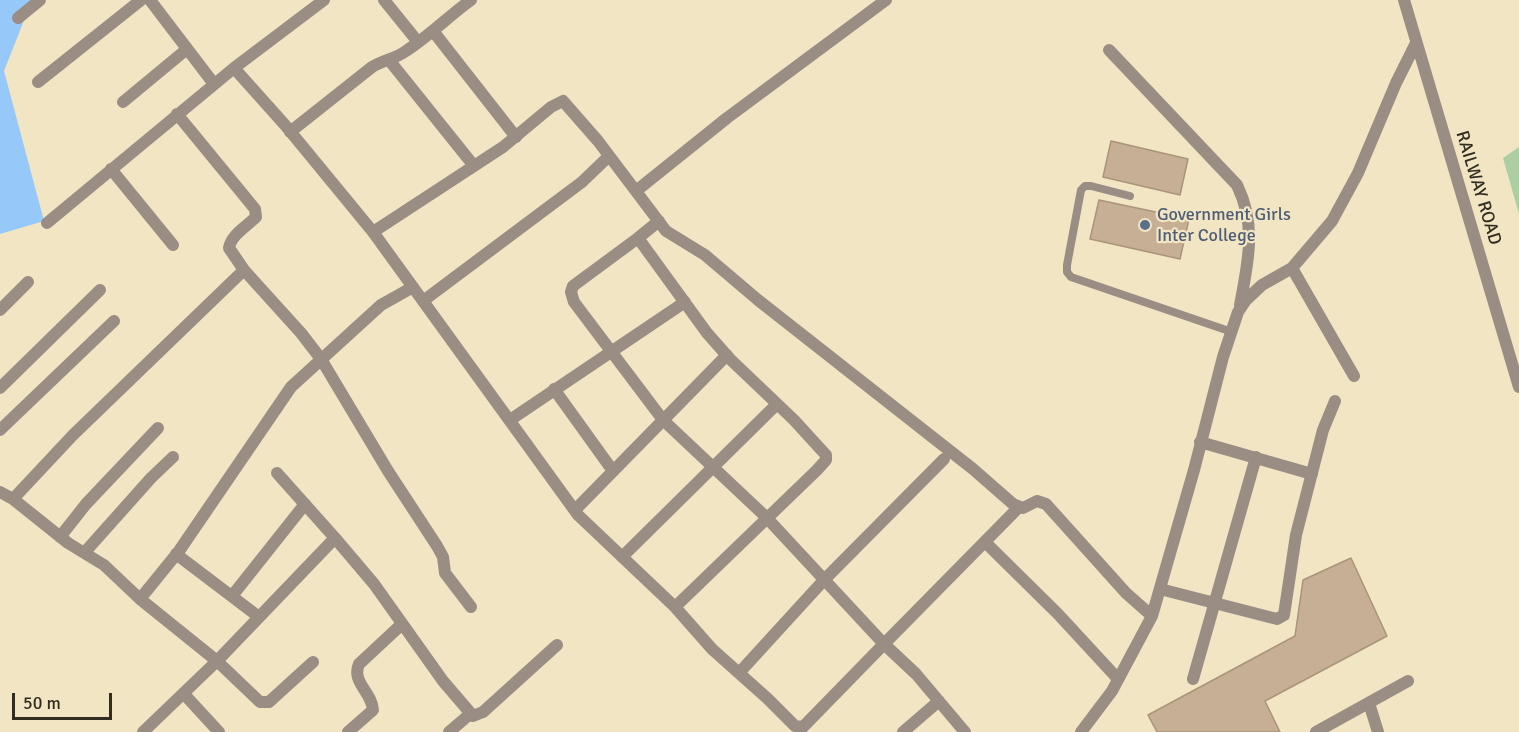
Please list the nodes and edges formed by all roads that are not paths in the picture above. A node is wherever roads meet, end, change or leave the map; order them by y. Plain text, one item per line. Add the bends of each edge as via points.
1 (40, 0) edge
2 (324, 0) edge
3 (384, 0) edge
4 (471, 0) edge
5 (886, 0) edge
6 (1404, 0) edge
7 (150, 1) edge
8 (18, 18) dead end
9 (433, 31) junction
10 (418, 42) junction
11 (1416, 43) junction
12 (187, 49) junction
13 (1109, 50) dead end
14 (389, 60) junction
15 (234, 68) junction
16 (38, 82) dead end
17 (214, 84) junction
18 (123, 102) dead end
19 (177, 114) junction
20 (290, 132) junction
21 (516, 137) junction
22 (609, 156) junction
23 (474, 166) junction
24 (111, 169) junction
25 (636, 191) junction
26 (1130, 196) dead end
27 (659, 221) junction
28 (47, 223) dead end
29 (373, 232) junction
30 (638, 238) junction
31 (173, 245) dead end
32 (1292, 268) junction
33 (244, 270) junction
34 (28, 282) dead end
35 (413, 287) junction
36 (100, 290) dead end
37 (423, 301) junction
38 (685, 302) junction
39 (0, 310) edge
40 (1239, 312) junction
41 (114, 321) dead end
42 (1232, 332) junction
43 (611, 351) junction
44 (727, 356) junction
45 (321, 359) junction
46 (1354, 376) dead end
47 (1519, 387) edge
48 (0, 388) edge
49 (554, 389) junction
50 (1335, 401) dead end
51 (777, 404) junction
52 (510, 420) junction
53 (663, 420) junction
54 (158, 428) dead end
55 (0, 430) edge
56 (1200, 442) junction
57 (173, 457) dead end
58 (1257, 457) junction
59 (944, 459) dead end
60 (713, 466) junction
61 (613, 471) junction
62 (277, 473) dead end
63 (1312, 474) junction
64 (0, 492) edge
65 (13, 499) junction
66 (305, 504) junction
67 (1019, 507) junction
68 (575, 510) junction
69 (766, 517) junction
70 (60, 537) junction
71 (335, 538) junction
72 (985, 542) junction
73 (85, 552) junction
74 (176, 554) junction
75 (622, 557) junction
76 (824, 580) junction
77 (1160, 589) junction
78 (232, 596) junction
79 (140, 599) junction
80 (1214, 602) junction
81 (471, 607) dead end
82 (675, 607) junction
83 (1152, 616) junction
84 (259, 617) junction
85 (402, 624) junction
86 (884, 644) junction
87 (557, 645) dead end
88 (217, 661) junction
89 (314, 662) dead end
90 (739, 673) junction
91 (1118, 679) junction
92 (1193, 679) dead end
93 (1408, 681) dead end
94 (184, 694) junction
95 (939, 701) junction
96 (1369, 703) junction
97 (470, 714) junction
98 (455, 730) edge
99 (143, 732) edge
100 (219, 732) edge
101 (348, 732) edge
102 (903, 732) edge
103 (964, 732) edge
104 (1081, 732) edge
105 (1316, 732) edge
106 (1378, 732) edge

1 - 8 street
2 - 15 street
3 - 10 street
4 - 9 street
5 - 25 street
6 - 11 street, RAILWAY ROAD
7 - 12 street
7 - 16 street
9 - 10 street
9 - 21 street
10 - 14 street
11 - 32 street via 1358,173 1332,221
11 - 47 street, RAILWAY ROAD
12 - 17 street
12 - 18 street
13 - 40 street via 1227,172 1244,198 1250,238
14 - 20 street via 381,61
14 - 23 street
15 - 17 street
15 - 20 street
17 - 19 street
19 - 24 street
19 - 33 street via 255,209 256,217 232,238 229,248
20 - 29 street
21 - 22 street via 563,101
21 - 23 street
22 - 25 street
22 - 37 street via 582,182
23 - 29 street
24 - 28 street
24 - 31 street
25 - 27 street
26 - 42 lane via 1091,186 1081,190 1067,265 1071,278
27 - 30 street
27 - 67 street via 666,231 705,255
29 - 35 street
30 - 38 street
30 - 43 street via 578,281 571,292 574,302
32 - 40 street via 1262,285
32 - 46 street
33 - 45 street
33 - 65 street via 73,435
34 - 39 street
35 - 37 street
35 - 45 street via 381,305
36 - 48 street
37 - 52 street
38 - 43 street
38 - 44 street
40 - 42 street
41 - 55 street
42 - 56 street
43 - 49 street
43 - 53 street
44 - 51 street
44 - 53 street
45 - 74 street via 291,387
45 - 81 street via 437,546 445,573
49 - 52 street
49 - 61 street
50 - 63 street
51 - 60 street
51 - 69 street via 823,451 826,460
52 - 68 street
53 - 60 street
53 - 61 street
54 - 70 street
56 - 58 street
56 - 77 street
57 - 73 street
58 - 63 street
58 - 80 street
59 - 76 street
60 - 69 street
60 - 75 street
61 - 68 street
62 - 66 street
63 - 80 street via 1296,535 1284,615 1277,619
64 - 65 street
65 - 70 street
66 - 71 street
66 - 78 street
67 - 72 street
67 - 83 street via 1037,501 1046,504 1126,594
68 - 75 street
69 - 76 street
69 - 82 street
70 - 73 street
71 - 84 street
71 - 85 street
72 - 86 street
72 - 91 street
73 - 79 street
74 - 78 street
74 - 79 street
75 - 82 street
76 - 86 street
76 - 90 street
77 - 80 street
77 - 83 street
78 - 84 street
79 - 88 street
80 - 92 street
82 - 90 street
83 - 91 street
84 - 88 street
85 - 97 street
85 - 101 street via 359,664 356,676 373,710
86 - 90 street via 800,728
86 - 95 street
87 - 97 street via 483,712
88 - 89 street via 265,703
88 - 94 street
91 - 104 street
93 - 96 street
94 - 99 street
94 - 100 street
95 - 102 street
95 - 103 street
96 - 105 street
96 - 106 street
97 - 98 street

